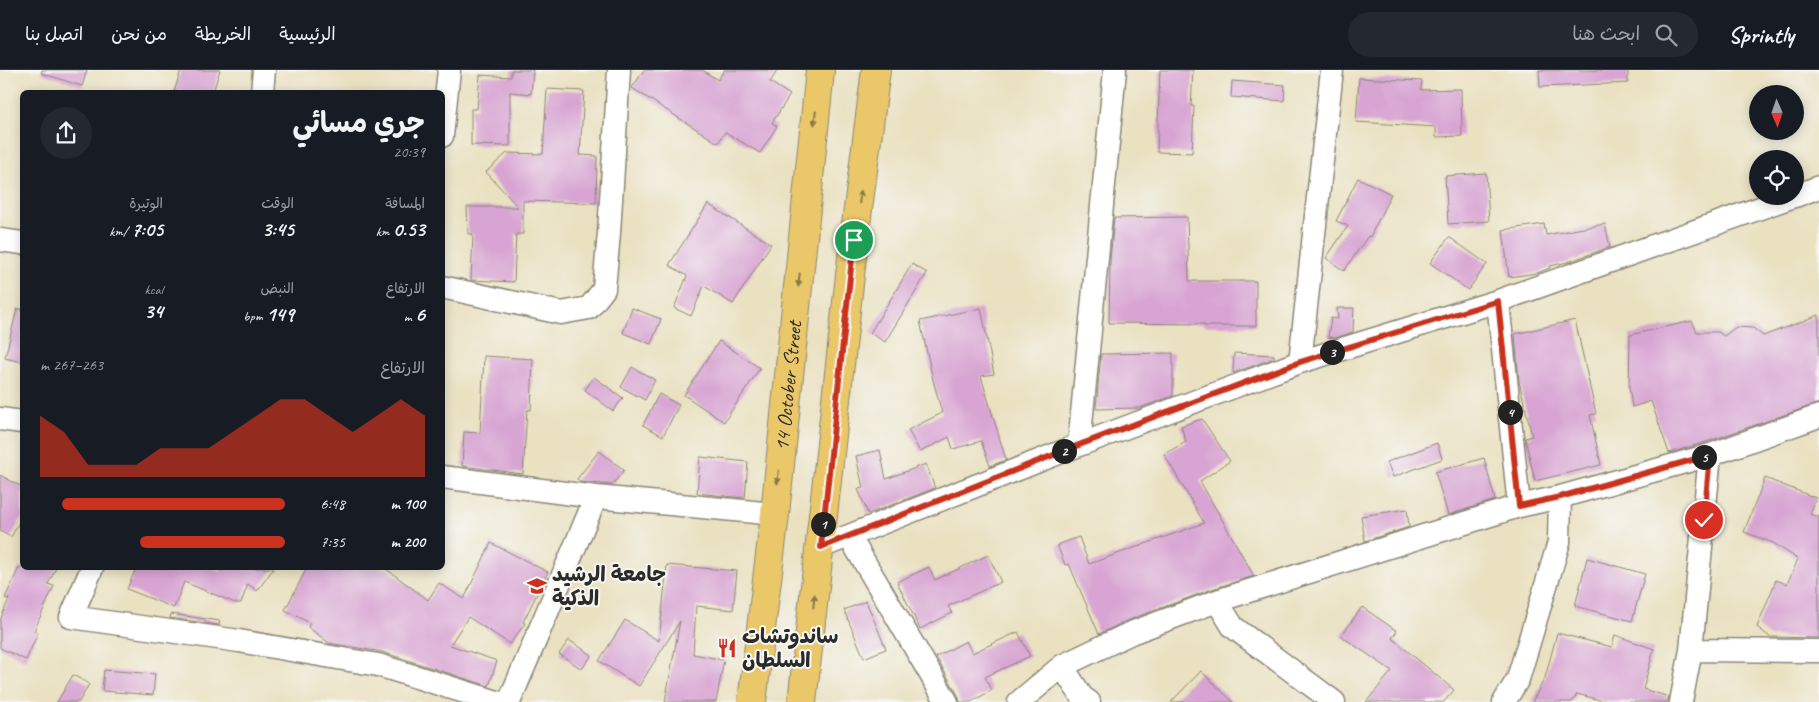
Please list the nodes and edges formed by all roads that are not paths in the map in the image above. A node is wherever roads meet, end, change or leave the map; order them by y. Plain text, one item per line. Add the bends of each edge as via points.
1 (264, 70) edge
2 (448, 70) edge
3 (619, 70) edge
4 (820, 70) edge
5 (876, 70) edge
6 (1115, 70) edge
7 (1332, 70) edge
8 (262, 90) edge
9 (445, 103) edge
10 (1819, 187) edge
11 (1804, 192) edge
12 (1769, 205) edge
13 (0, 240) edge
14 (20, 243) edge
15 (445, 288) edge
16 (1498, 301) junction
17 (1300, 362) junction
18 (1819, 416) edge
19 (0, 419) edge
20 (20, 422) edge
21 (1079, 445) junction
22 (1710, 455) junction
23 (445, 477) edge
24 (596, 497) junction
25 (1560, 497) junction
26 (1519, 506) junction
27 (775, 514) junction
28 (849, 536) junction
29 (821, 547) junction
30 (91, 570) edge
31 (1217, 601) junction
32 (1691, 650) junction
33 (1819, 652) edge
34 (1062, 666) junction
35 (497, 702) edge
36 (510, 702) edge
37 (752, 702) edge
38 (802, 702) edge
39 (947, 702) edge
40 (1019, 702) edge
41 (1089, 702) edge
42 (1334, 702) edge
43 (1504, 702) edge
44 (1681, 702) edge

1 - 8 street
2 - 9 street
3 - 15 street via 604,288 589,308 561,313
4 -> 27 main road, 14 October Street
29 -> 5 main road
6 - 21 street
7 - 17 street
10 - 11 street
12 - 16 street
13 - 14 street
16 - 17 street
16 - 26 street
17 - 21 street
18 - 22 street
19 - 20 street
21 - 28 street
22 - 25 street
22 - 32 street
23 - 24 street
24 - 27 street
24 - 36 street
25 - 26 street
25 - 43 street via 1559,542 1518,679
26 - 31 street
27 - 37 main road, 14 October Street
28 - 29 street
28 - 39 street
38 -> 29 main road
30 - 35 street via 71,617 378,665
31 - 34 street via 1131,633
31 - 42 street via 1233,627
32 - 33 street
32 - 44 street
34 - 40 street
34 - 41 street via 1082,697

